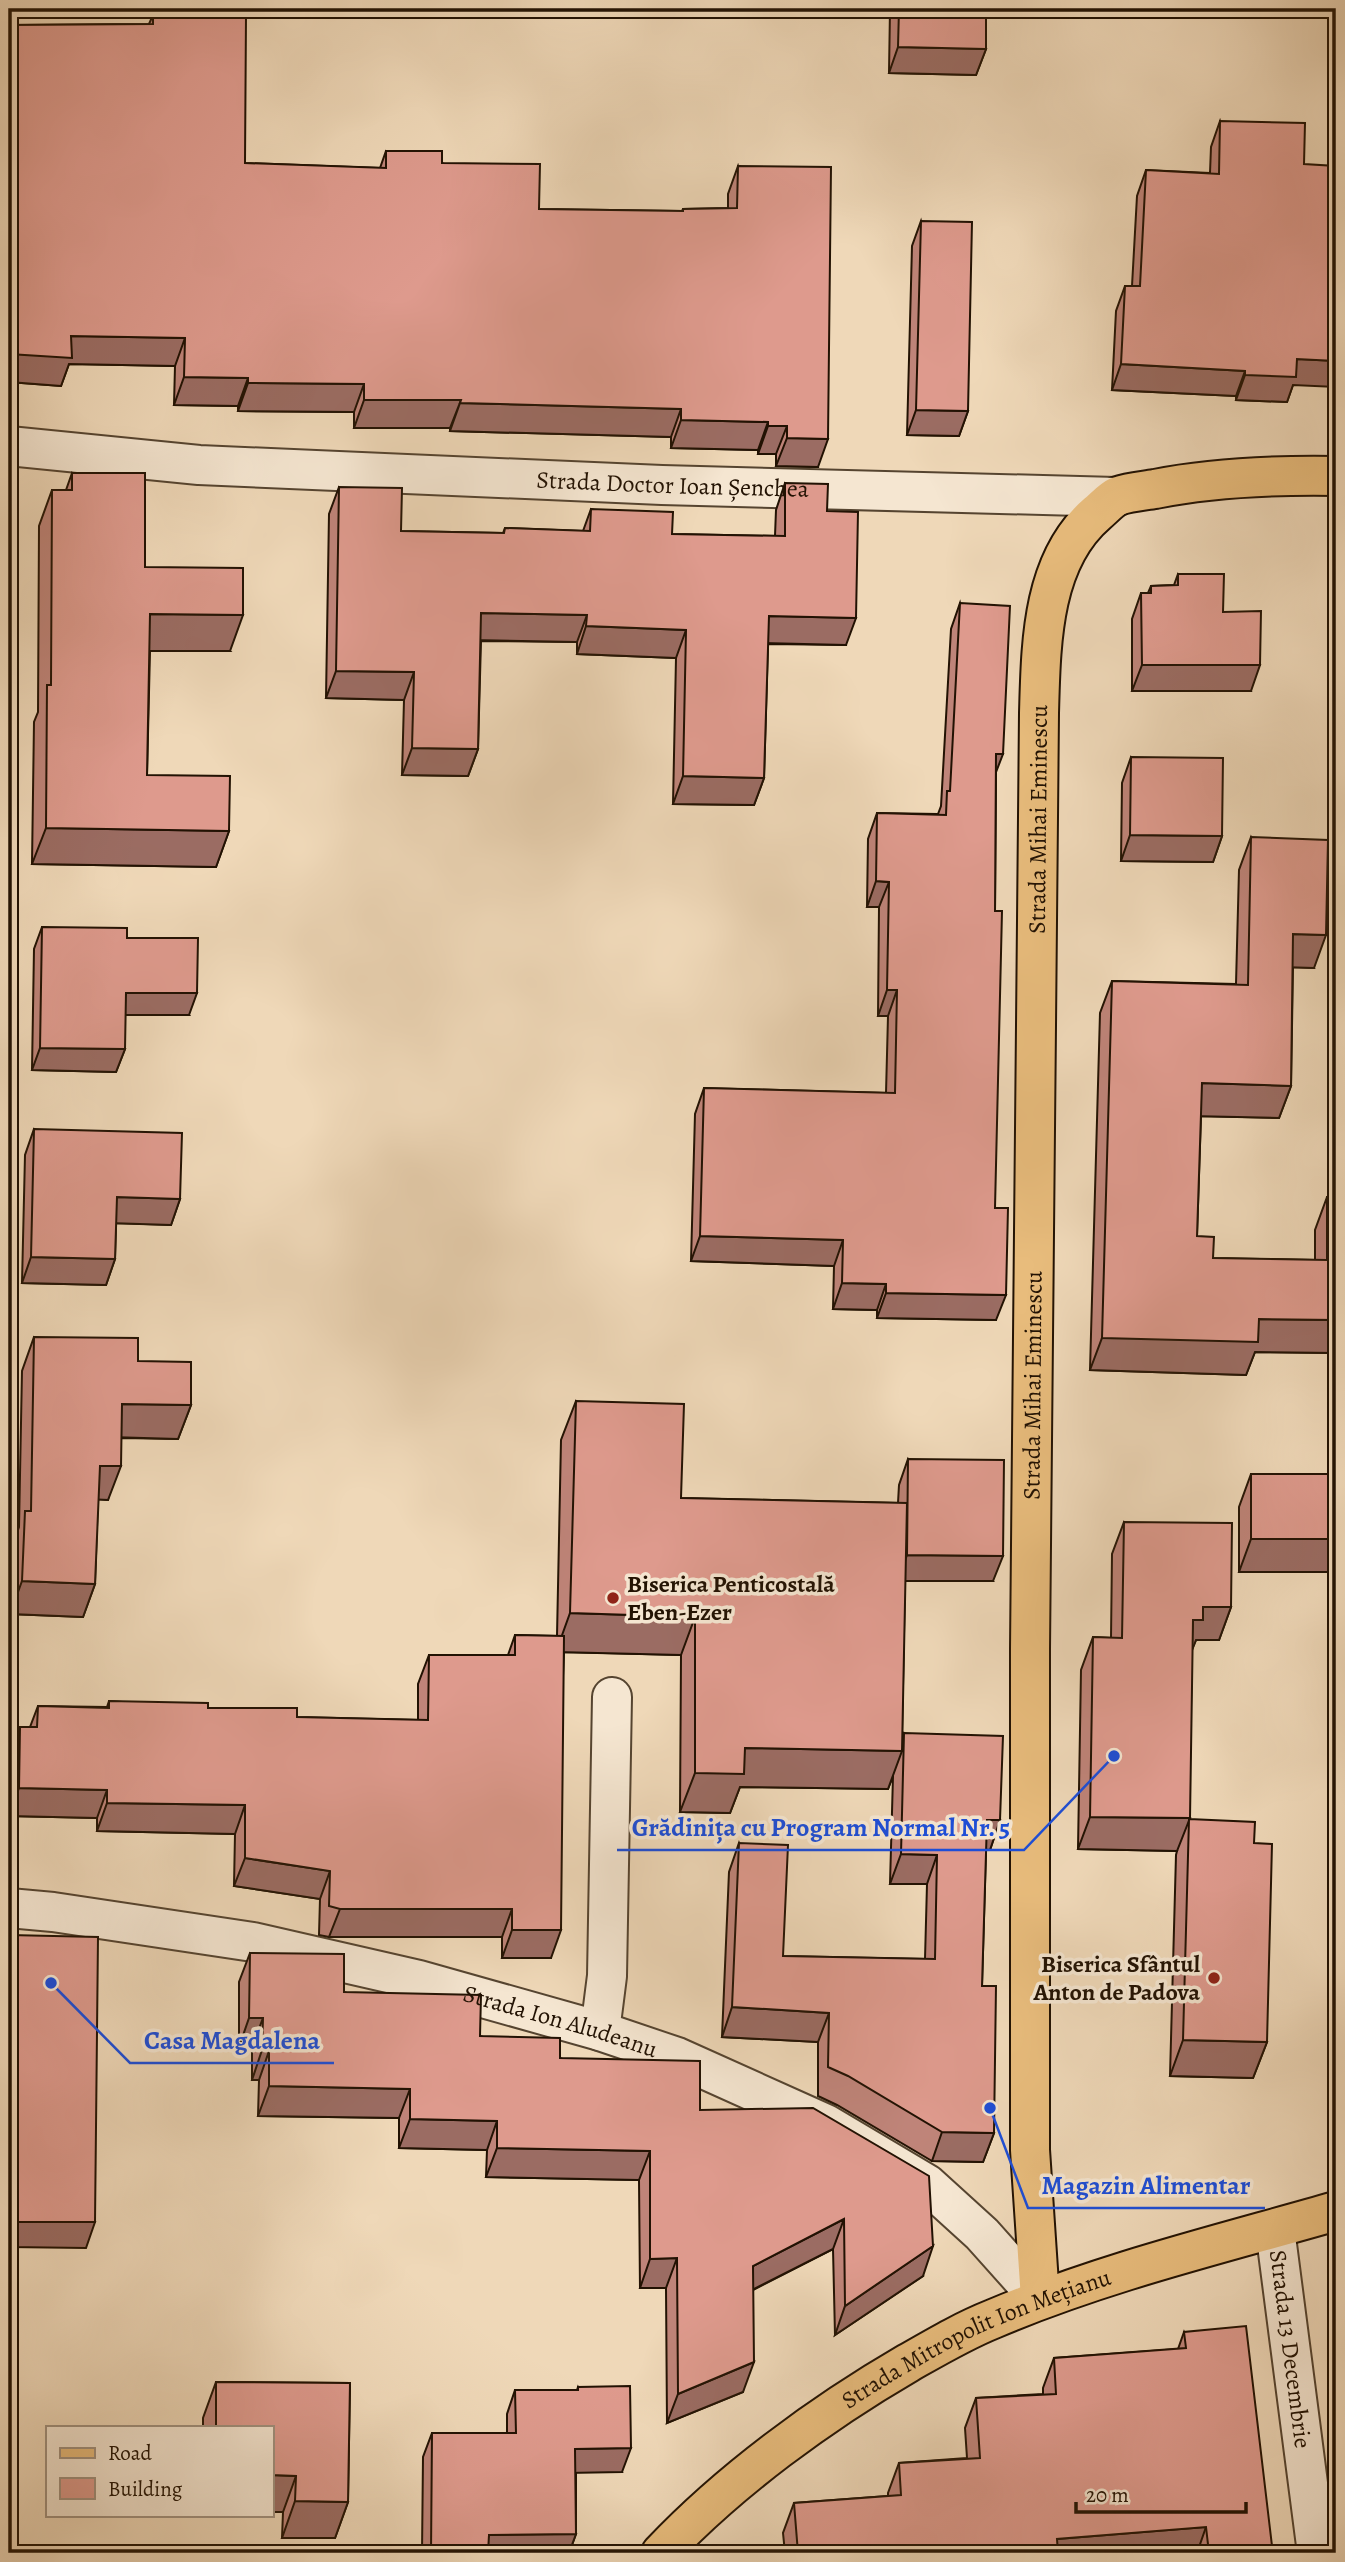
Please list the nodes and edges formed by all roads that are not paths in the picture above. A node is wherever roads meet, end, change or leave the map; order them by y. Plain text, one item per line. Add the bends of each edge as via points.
1 (9, 446) edge
2 (1336, 476) edge
3 (1116, 497) junction
4 (612, 1696) dead end
5 (9, 1908) edge
6 (600, 2031) junction
7 (1336, 2211) edge
8 (1275, 2229) junction
9 (1040, 2299) junction
10 (661, 2553) edge
11 (1317, 2553) edge

1 - 3 street, Strada Doctor Ioan Șenchea via 199,465 662,485
2 - 3 main road, Strada Doctor Ioan Șenchea via 1199,480
3 - 9 main road, Strada Mihai Eminescu via 1084,524 1059,565 1041,658 1030,1649 1030,2150
4 - 6 street via 607,1976
5 - 6 street, Strada Ion Aludeanu via 253,1942 419,1980
6 - 9 street, Strada Ion Aludeanu via 677,2057 826,2124 927,2184 982,2234
7 - 8 main road, Strada Mitropolit Ion Mețianu
8 - 9 main road, Strada Mitropolit Ion Mețianu
8 - 11 street, Strada 13 Decembrie
9 - 10 main road, Strada Mitropolit Ion Mețianu via 959,2334 823,2417

